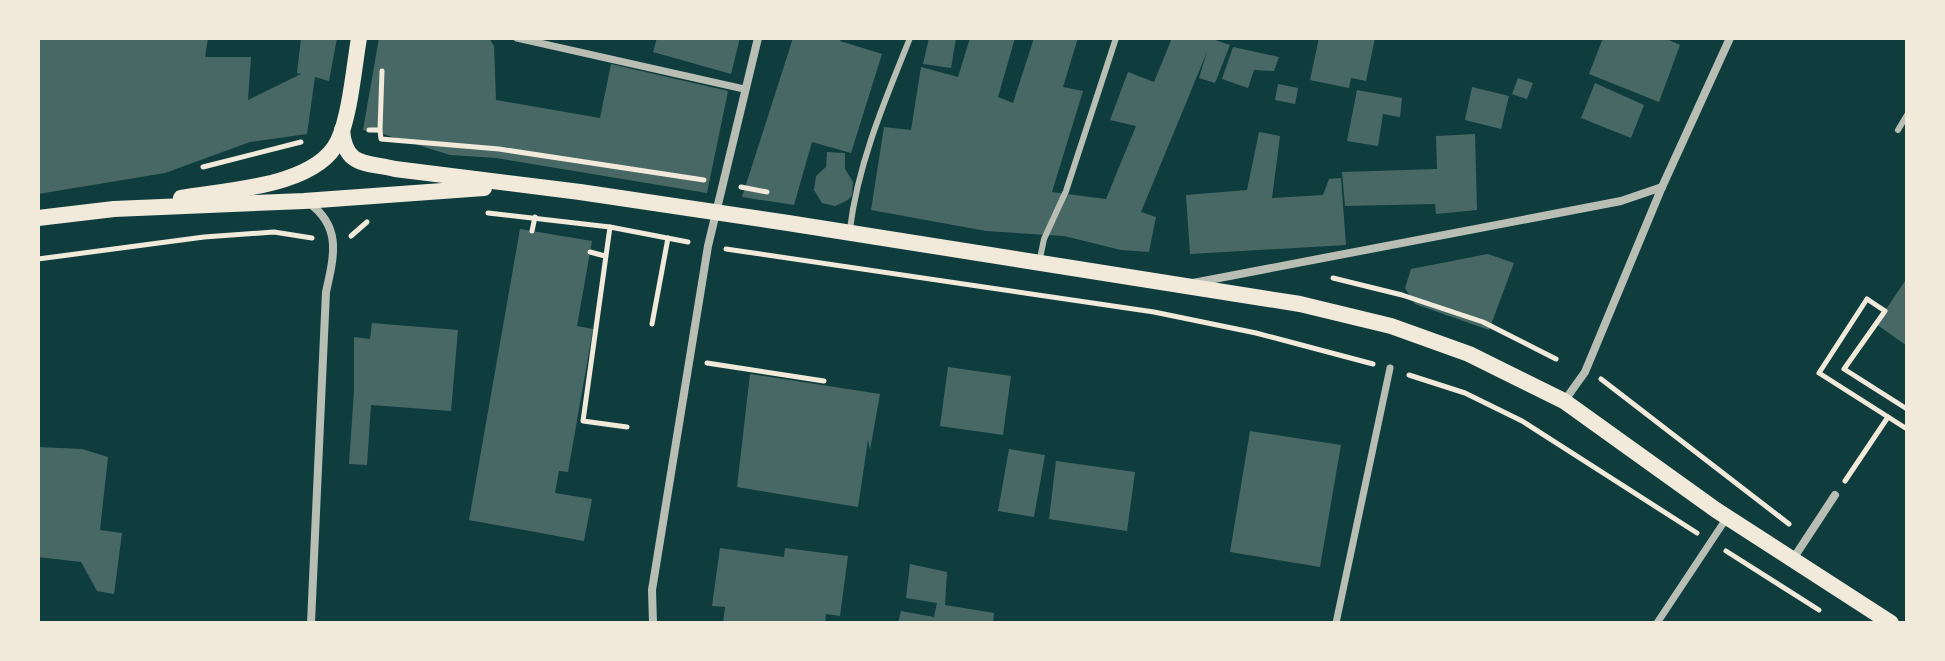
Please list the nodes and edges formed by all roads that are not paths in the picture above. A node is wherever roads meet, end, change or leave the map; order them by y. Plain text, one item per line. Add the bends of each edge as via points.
1 (359, 38) edge
2 (517, 38) edge
3 (758, 38) edge
4 (910, 38) edge
5 (1116, 38) edge
6 (1730, 38) edge
7 (744, 89) junction
8 (1907, 115) edge
9 (342, 130) junction
10 (1898, 130) dead end
11 (533, 187) junction
12 (1662, 187) junction
13 (304, 201) junction
14 (114, 209) junction
15 (716, 212) junction
16 (38, 218) edge
17 (849, 233) junction
18 (1039, 263) junction
19 (1182, 285) junction
20 (1390, 368) road end
21 (1564, 401) junction
22 (1835, 495) road end
23 (1727, 517) junction
24 (1793, 560) junction
25 (311, 623) edge
26 (653, 623) edge
27 (1336, 623) edge
28 (1657, 623) edge
29 (1891, 623) edge

1 - 9 main road
2 - 7 street
3 - 7 street
4 - 17 lane via 876,123
5 - 18 lane
6 - 12 street
7 - 15 street
8 - 10 lane
9 - 11 main road via 345,150 364,162
9 - 14 main road via 324,159 289,178
11 - 13 main road
11 - 15 main road
12 - 19 street via 1621,201
12 - 21 street via 1585,372
13 - 14 main road
13 - 25 street via 325,217 332,238
14 - 16 main road
15 - 17 main road
15 - 26 street via 652,590
17 - 18 main road
18 - 19 main road
19 - 21 main road via 1300,304 1391,326 1469,354
20 - 27 street
21 - 23 main road
22 - 24 street
23 - 24 main road
23 - 28 street
24 - 29 main road

